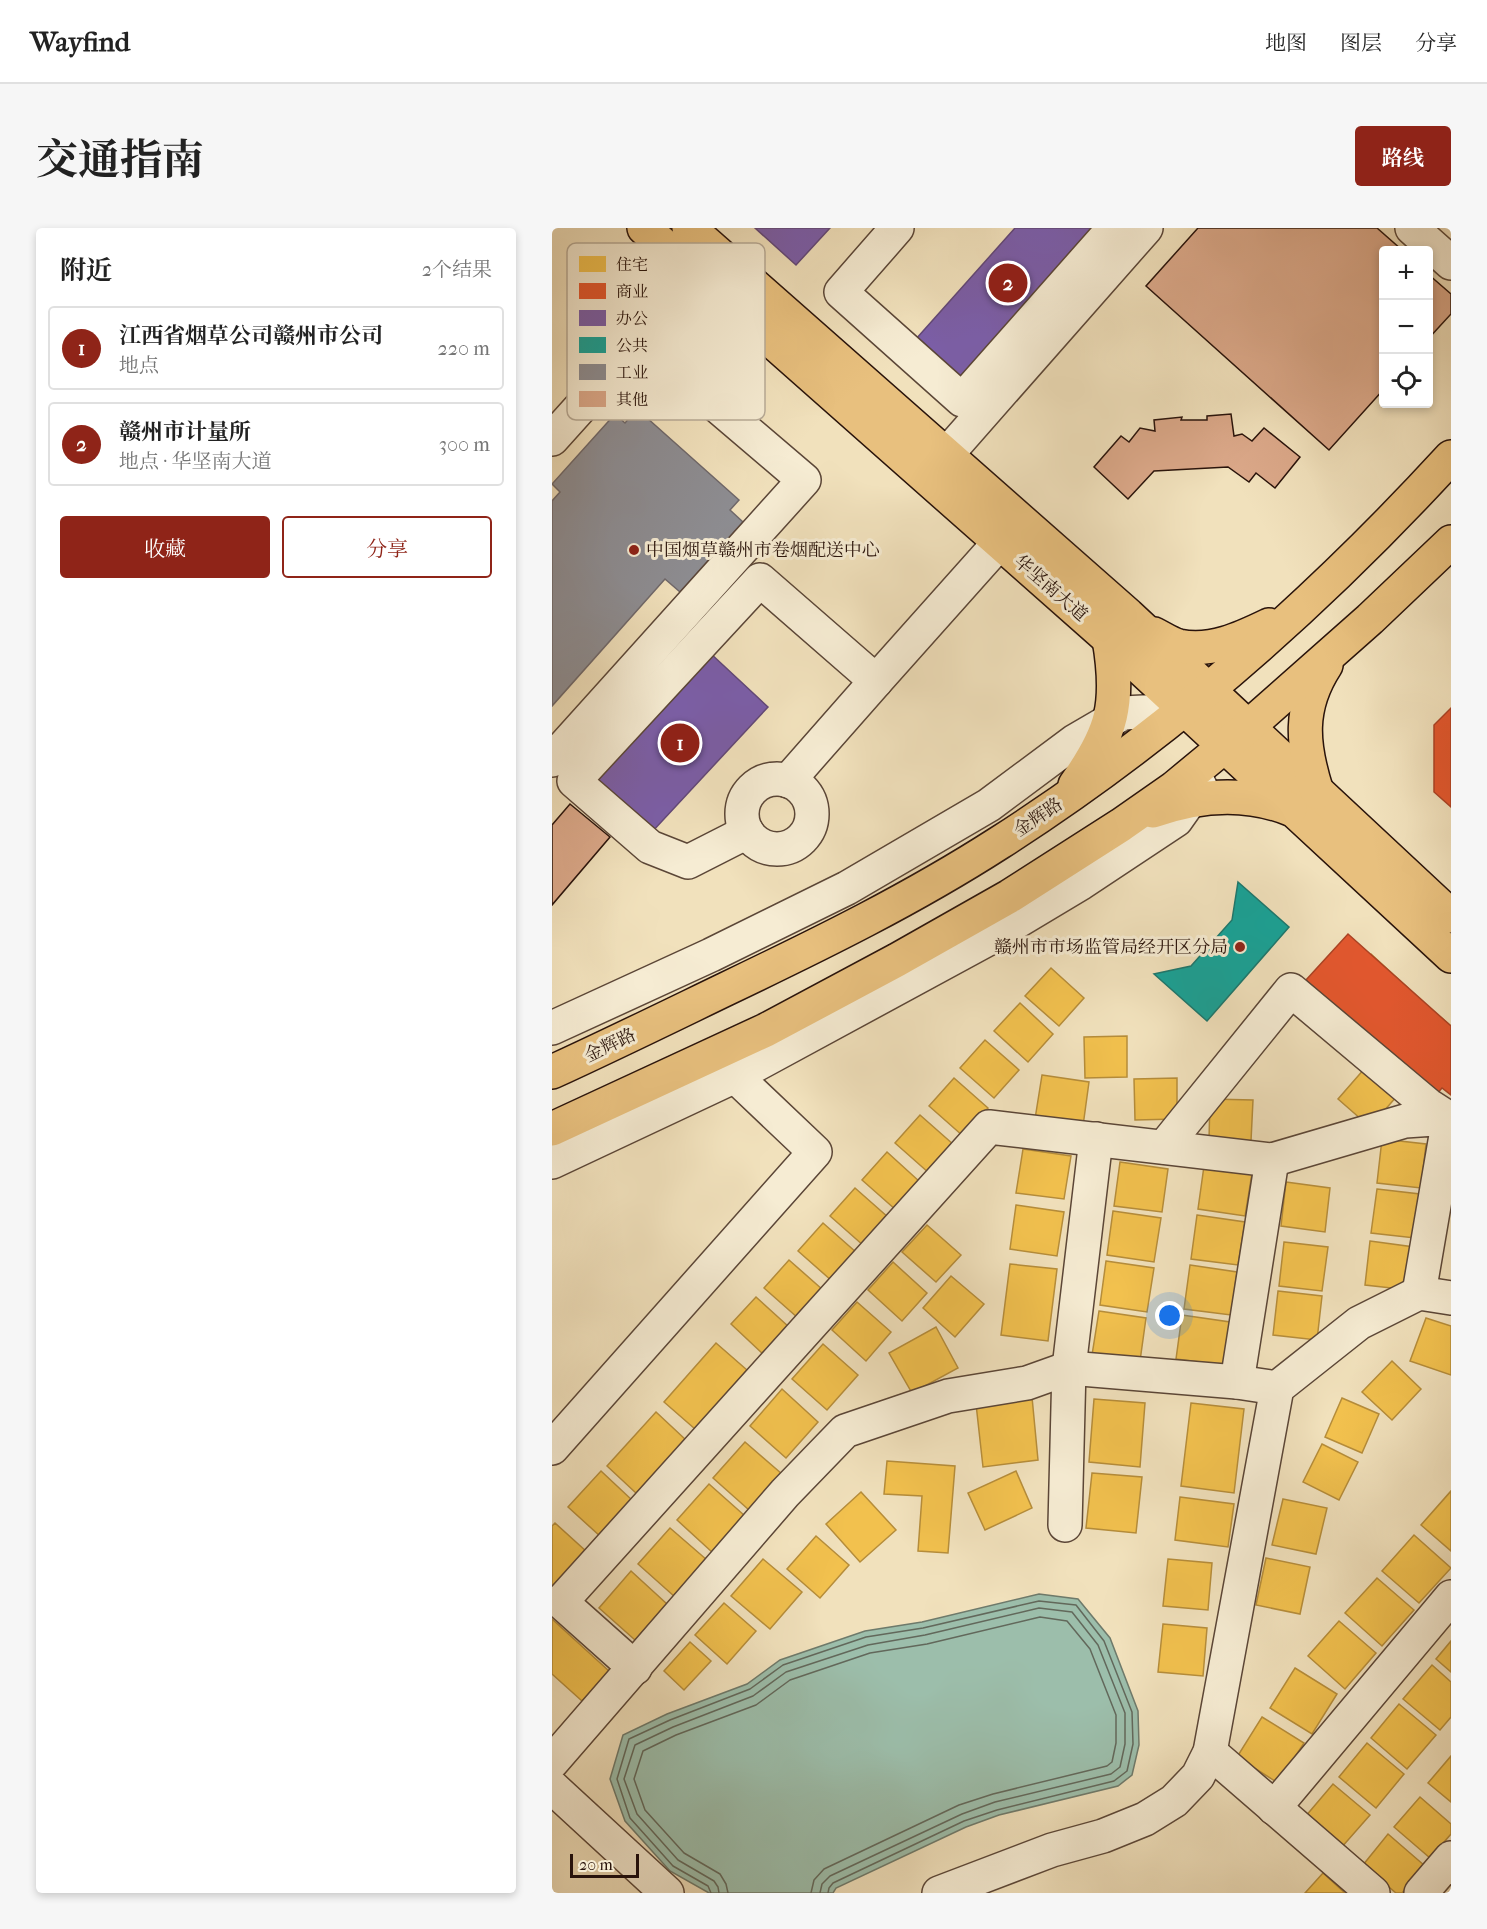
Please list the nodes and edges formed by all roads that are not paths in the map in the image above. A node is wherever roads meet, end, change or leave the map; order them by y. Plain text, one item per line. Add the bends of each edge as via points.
1 (644, 228) edge
2 (689, 228) edge
3 (897, 228) edge
4 (1114, 228) edge
5 (1146, 228) edge
6 (1412, 228) edge
7 (661, 243) edge
8 (706, 243) edge
9 (1451, 263) edge
10 (765, 295) edge
11 (765, 336) edge
12 (569, 420) edge
13 (734, 420) edge
14 (552, 439) edge
15 (947, 454) junction
16 (1451, 457) edge
17 (1000, 542) junction
18 (1451, 542) edge
19 (1303, 608) junction
20 (1144, 630) junction
21 (1109, 639) junction
22 (1338, 646) junction
23 (876, 681) junction
24 (1210, 690) junction
25 (1185, 710) junction
26 (1110, 721) junction
27 (1249, 726) junction
28 (1225, 748) junction
29 (552, 760) edge
30 (788, 781) junction
31 (1064, 799) junction
32 (1192, 800) junction
33 (1307, 802) junction
34 (1121, 825) junction
35 (747, 832) junction
36 (1451, 916) edge
37 (1451, 956) edge
38 (552, 1028) edge
39 (552, 1072) edge
40 (735, 1076) junction
41 (1450, 1119) edge
42 (552, 1129) edge
43 (1096, 1139) junction
44 (1164, 1147) junction
45 (1272, 1160) junction
46 (552, 1162) edge
47 (1435, 1296) edge
48 (1069, 1368) junction
49 (1237, 1382) junction
50 (1277, 1388) junction
51 (552, 1448) edge
52 (1065, 1525) dead end
53 (1451, 1598) edge
54 (635, 1668) junction
55 (1210, 1752) junction
56 (552, 1762) edge
57 (552, 1786) edge
58 (1274, 1808) junction
59 (1451, 1858) edge
60 (667, 1893) edge
61 (939, 1893) edge
62 (1373, 1893) edge
63 (1421, 1893) edge

1 - 7 main road, 华坚南大道
2 - 8 main road, 华坚南大道
3 - 4 street via 841,292 962,400
5 - 15 street
6 - 9 street
10 - 15 main road, 华坚南大道
11 - 17 main road, 华坚南大道
12 - 14 street
13 - 29 street via 804,480
15 - 20 main road, 华坚南大道
16 - 19 main road, 金辉路
17 - 21 main road, 华坚南大道
17 - 23 street
18 - 22 main road
19 - 20 main road via 1236,641 1208,646 1179,646
19 - 24 main road, 金辉路
20 - 24 main road, 华坚南大道
21 - 25 main road, 华坚南大道
21 - 26 main road via 1115,692
22 - 27 main road
22 - 33 main road via 1314,683 1306,708
23 - 30 street
23 - 35 street via 760,580 574,781 650,847 688,862
24 - 25 main road, 金辉路
24 - 27 main road, 华坚南大道
25 - 26 street via 1124,713
25 - 28 main road, 华坚南大道
25 - 31 main road, 金辉路
26 - 31 main road via 1088,766
26 - 38 street via 1075,741 989,805 847,888
27 - 28 main road
27 - 33 main road, 华坚南大道
28 - 32 street
28 - 33 main road, 华坚南大道
28 - 34 main road
30 - 35 street via 766,781 748,795 742,817
30 - 35 street via 798,786 811,805 810,827 803,837 795,844 776,849 757,843
31 - 39 main road, 金辉路 via 999,844 877,916
32 - 33 main road via 1223,797
32 - 34 main road
32 - 40 street via 1176,820 1081,883 986,940
33 - 36 main road, 华坚南大道
33 - 37 main road, 华坚南大道
34 - 42 main road via 1010,896 877,971 766,1030
40 - 46 street
40 - 51 street via 814,1152
41 - 44 street via 1291,990
41 - 45 street via 1405,1121
41 - 47 street
43 - 44 street
43 - 48 street
43 - 54 street via 989,1127 561,1602
44 - 45 street
45 - 49 street
47 - 50 street via 1359,1323
48 - 49 street
48 - 52 street
48 - 54 street via 1027,1383 948,1396 845,1431 785,1493
49 - 50 street
50 - 55 street
53 - 58 street
54 - 56 street
55 - 58 street
55 - 61 street via 1198,1776 1174,1801 1144,1819
57 - 60 street
58 - 62 street
59 - 63 street

